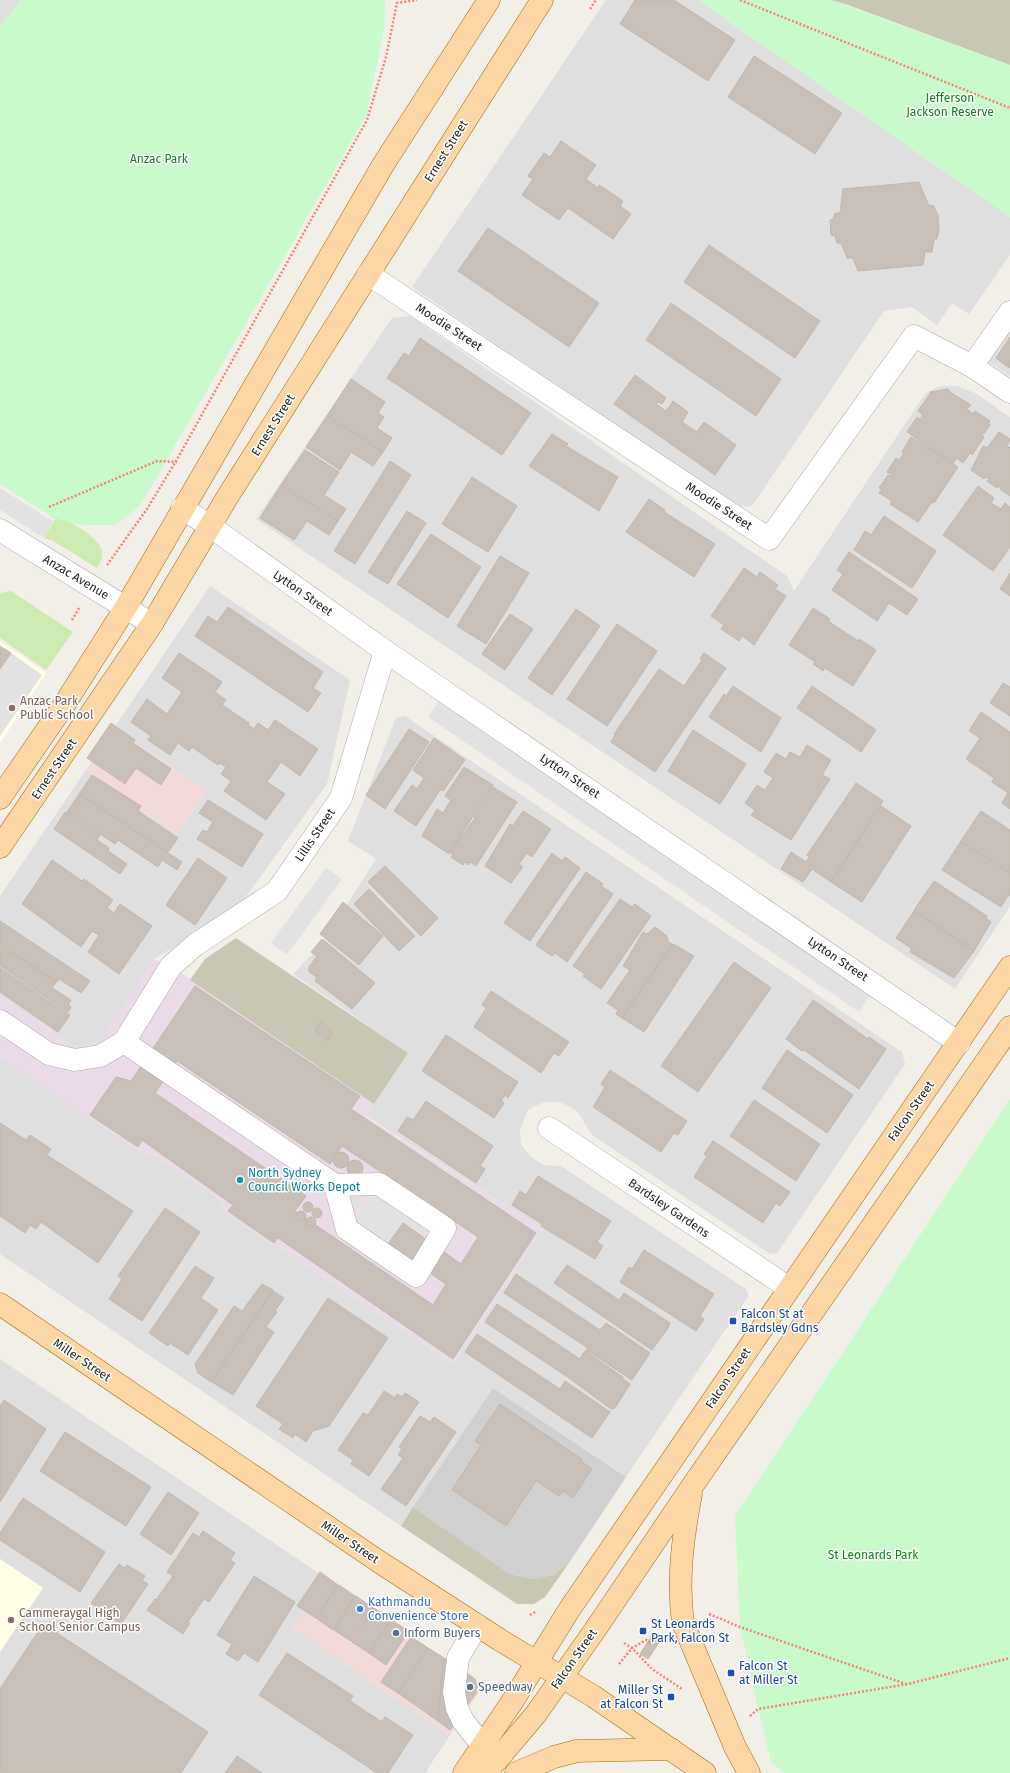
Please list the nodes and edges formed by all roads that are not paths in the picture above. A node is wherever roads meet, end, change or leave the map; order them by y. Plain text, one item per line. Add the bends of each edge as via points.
1 (489, 0) edge
2 (542, 0) edge
3 (368, 274) junction
4 (1010, 312) edge
5 (972, 366) junction
6 (1010, 392) edge
7 (182, 508) junction
8 (210, 526) junction
9 (0, 530) edge
10 (126, 607) junction
11 (152, 624) junction
12 (385, 651) junction
13 (0, 798) edge
14 (0, 846) edge
15 (1010, 967) edge
16 (0, 1021) edge
17 (1010, 1027) edge
18 (124, 1042) junction
19 (959, 1043) junction
20 (550, 1128) dead end
21 (335, 1185) junction
22 (789, 1288) junction
23 (0, 1304) edge
24 (693, 1485) junction
25 (477, 1625) junction
26 (537, 1662) junction
27 (562, 1677) junction
28 (483, 1746) junction
29 (671, 1749) junction
30 (464, 1773) edge
31 (486, 1773) edge
32 (516, 1773) edge
33 (705, 1773) edge
34 (749, 1773) edge

1 - 7 main road via 383,165
2 - 3 main road, Ernest Street
3 - 5 street, Moodie Street via 769,539 914,336
3 - 8 main road, Ernest Street
4 - 5 street
5 - 6 street, Moodie Street
7 - 8 street, Lytton Street
7 - 10 main road
8 - 11 main road, Ernest Street
8 - 12 street, Lytton Street
9 - 10 street, Anzac Avenue
10 - 11 street, Anzac Avenue
10 - 13 main road via 64,705
11 - 14 main road, Ernest Street
12 - 18 street, Lillis Street via 341,798 337,804 277,891 194,946 171,966
12 - 19 street, Lytton Street
15 - 19 main road, Falcon Street
16 - 18 street via 49,1054 76,1060 100,1056
17 - 24 main road, Falcon Street
18 - 21 street
19 - 22 main road, Falcon Street
20 - 22 street, Bardsley Gardens
21 - 21 street via 379,1184 445,1228 416,1276 347,1229
22 - 26 main road, Falcon Street
23 - 25 main road, Miller Street via 378,1561
24 - 27 main road, Falcon Street
24 - 34 main road via 684,1529 680,1604 683,1623 735,1747
25 - 26 main road, Miller Street
25 - 28 street via 458,1658 454,1692 463,1721
26 - 27 main road, Miller Street
26 - 28 main road, Falcon Street
27 - 29 main road, Miller Street
27 - 31 main road, Falcon Street via 536,1714
28 - 30 main road, Falcon Street
29 - 32 main road via 577,1751 554,1757
29 - 33 main road, Miller Street

